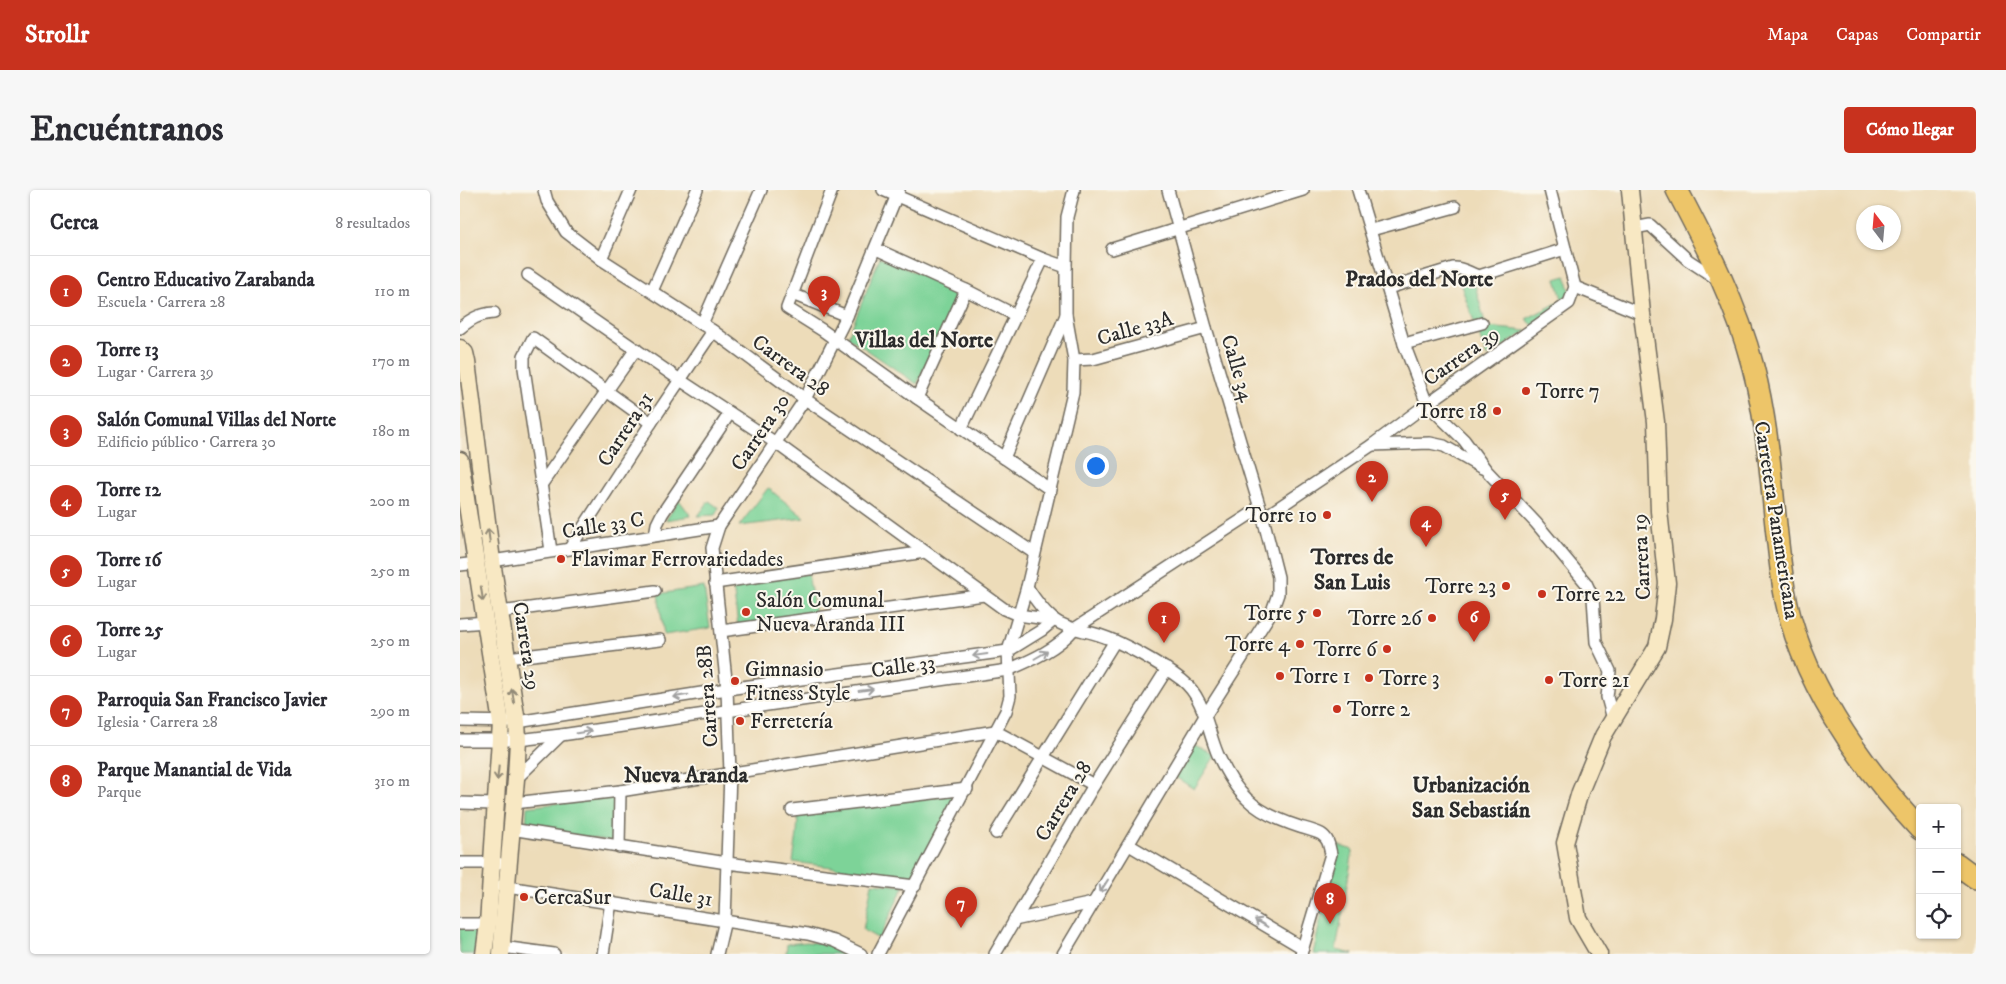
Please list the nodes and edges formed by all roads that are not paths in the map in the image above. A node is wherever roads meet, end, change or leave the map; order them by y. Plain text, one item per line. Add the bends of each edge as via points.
1 (544, 190) edge
2 (630, 190) edge
3 (697, 190) edge
4 (761, 190) edge
5 (832, 190) edge
6 (883, 190) edge
7 (1074, 190) edge
8 (1168, 190) edge
9 (1358, 190) edge
10 (1550, 190) edge
11 (1630, 190) edge
12 (1677, 190) edge
13 (1295, 191) edge
14 (898, 192) edge
15 (1455, 207) dead end
16 (1178, 228) junction
17 (1634, 228) junction
18 (1370, 230) junction
19 (876, 249) junction
20 (1112, 249) dead end
21 (1564, 249) junction
22 (601, 258) junction
23 (1043, 259) junction
24 (1066, 267) junction
25 (528, 275) dead end
26 (1722, 282) junction
27 (1575, 287) junction
28 (1388, 288) junction
29 (966, 290) junction
30 (652, 291) junction
31 (792, 294) junction
32 (494, 313) dead end
33 (1066, 314) junction
34 (1642, 314) junction
35 (1015, 315) junction
36 (847, 316) junction
37 (702, 324) junction
38 (1482, 324) dead end
39 (460, 328) edge
40 (1206, 328) junction
41 (713, 331) junction
42 (835, 340) junction
43 (1404, 344) junction
44 (460, 348) edge
45 (636, 349) junction
46 (1074, 360) junction
47 (680, 380) junction
48 (607, 390) junction
49 (917, 398) junction
50 (805, 399) junction
51 (1426, 404) junction
52 (730, 413) junction
53 (651, 423) junction
54 (961, 429) junction
55 (776, 443) junction
56 (1372, 445) junction
57 (1004, 458) junction
58 (460, 460) edge
59 (1486, 470) junction
60 (541, 485) junction
61 (1051, 490) junction
62 (464, 511) edge
63 (1261, 513) junction
64 (719, 526) junction
65 (655, 536) junction
66 (570, 548) junction
67 (552, 551) junction
68 (925, 552) junction
69 (1034, 553) junction
70 (484, 562) junction
71 (460, 565) edge
72 (715, 583) junction
73 (1027, 586) junction
74 (655, 591) dead end
75 (984, 595) junction
76 (500, 612) junction
77 (1018, 615) junction
78 (1054, 620) junction
79 (486, 622) junction
80 (460, 624) edge
81 (1074, 629) junction
82 (721, 631) junction
83 (660, 640) dead end
84 (1115, 642) junction
85 (1008, 651) junction
86 (507, 658) junction
87 (1167, 669) junction
88 (1008, 670) junction
89 (727, 689) junction
90 (727, 710) junction
91 (1205, 716) junction
92 (1613, 719) junction
93 (460, 722) edge
94 (509, 722) junction
95 (995, 731) junction
96 (561, 736) junction
97 (460, 740) edge
98 (501, 740) junction
99 (518, 740) junction
100 (1043, 757) junction
101 (730, 773) junction
102 (516, 779) junction
103 (1094, 785) junction
104 (967, 789) junction
105 (620, 791) junction
106 (514, 803) junction
107 (460, 804) edge
108 (494, 804) junction
109 (792, 810) dead end
110 (1916, 825) edge
111 (511, 829) junction
112 (996, 833) dead end
113 (1129, 845) junction
114 (619, 847) junction
115 (492, 862) junction
116 (460, 863) edge
117 (509, 863) junction
118 (727, 863) junction
119 (1961, 867) edge
120 (1976, 878) edge
121 (491, 885) junction
122 (507, 886) junction
123 (915, 886) junction
124 (611, 902) junction
125 (1093, 903) junction
126 (725, 920) junction
127 (1014, 920) junction
128 (460, 924) edge
129 (488, 924) junction
130 (501, 950) edge
131 (1302, 951) edge
132 (484, 954) edge
133 (554, 954) edge
134 (603, 954) edge
135 (717, 954) edge
136 (861, 954) edge
137 (878, 954) edge
138 (995, 954) edge
139 (1064, 954) edge
140 (1599, 954) edge

1 - 22 street, Carrera 28 via 566,232
2 - 22 street
3 - 30 street
4 - 37 street
5 - 31 street
6 - 14 street
7 - 24 street via 1067,217
8 - 16 street, Calle 34
9 - 18 street
10 - 21 street
11 - 17 street, Carrera 19
12 - 26 highway, Carretera Panamericana
13 - 16 street
14 - 19 street, Carrera 30
14 - 23 street
15 - 18 street
16 - 20 street
16 - 40 street, Calle 34
17 - 26 street via 1650,225 1688,260
17 - 34 street, Carrera 19
18 - 28 street
19 - 29 street
19 - 36 street, Carrera 30
21 - 27 street
21 - 28 street via 1480,276 1453,268
22 - 30 street, Carrera 28
23 - 24 street
23 - 35 street
24 - 33 street
25 - 45 street
26 - 110 highway, Carretera Panamericana via 1741,326 1753,369 1784,588 1796,638 1824,698 1853,747
27 - 34 street
27 - 51 street, Carrera 39 via 1569,303
28 - 43 street
29 - 35 street
29 - 49 street
30 - 37 street, Carrera 28
31 - 36 street
31 - 42 street via 787,308
32 - 39 street via 472,318
33 - 46 street
33 - 57 street
34 - 92 street, Carrera 19 via 1656,422 1667,583 1657,647
35 - 54 street
36 - 42 street, Carrera 30
37 - 41 street, Carrera 28
38 - 43 street
40 - 46 street, Calle 33A via 1093,359
40 - 63 street, Calle 34
41 - 47 street, Carrera 31
41 - 50 street, Carrera 28
42 - 49 street
42 - 50 street, Carrera 30
43 - 51 street
70 -> 44 street, Carrera 29 via 467,362
45 - 47 street
45 - 48 street
46 - 61 street via 1073,392
47 - 52 street
47 - 53 street, Carrera 31
48 - 53 street
48 - 60 street
48 - 60 street via 533,338 524,356 524,368
49 - 54 street
50 - 55 street, Carrera 30
50 - 69 street, Carrera 28
51 - 56 street, Carrera 39
51 - 59 street via 1464,440
52 - 55 street
52 - 65 street via 662,514
53 - 66 street, Carrera 31
54 - 57 street
55 - 64 street, Carrera 30
55 - 68 street
56 - 59 street via 1430,443 1444,446
56 - 63 street, Carrera 39
57 - 61 street
58 - 62 street, Carrera 29
59 - 92 street via 1586,583 1593,598 1596,642 1610,671 1608,697
60 - 67 street
61 - 69 street
62 - 70 street, Carrera 29
63 - 81 street, Carrera 39
63 - 91 street, Calle 34 via 1278,577 1278,594 1272,611
64 - 65 street, Calle 33 C
64 - 72 street, Carrera 28B via 712,548
65 - 66 street, Calle 33 C
66 - 67 street, Calle 33 C
67 - 70 street, Calle 33 C
68 - 72 street
68 - 75 street
69 - 73 street
70 - 71 street, Calle 33 C
70 - 76 street, Carrera 29
70 -> 79 street, Carrera 29
72 - 82 street, Carrera 28B
73 - 77 street
73 - 78 street
74 - 76 street
75 - 77 street
75 - 82 street
76 - 86 street, Carrera 29
77 - 78 street
77 - 85 street
78 - 81 street
78 - 85 street, Calle 33
79 - 80 street
79 - 94 street, Carrera 29
81 - 84 street
88 -> 81 street, Calle 33 via 1047,651
82 - 89 street, Carrera 28B
83 - 86 street
84 - 87 street
84 - 100 street
85 - 88 street
85 -> 89 street, Calle 33
94 -> 86 street, Carrera 29
87 - 91 street via 1197,696
87 - 103 street, Carrera 28
90 -> 88 street, Calle 33
88 - 95 street via 1010,696
89 - 90 street, Carrera 28B
89 -> 94 street, Calle 33
96 -> 90 street, Calle 33
90 - 101 street, Carrera 28B
91 - 113 street, Calle 34
91 - 131 street via 1218,754 1234,785 1247,799 1273,816 1322,834 1329,842 1331,854
92 - 140 street, Carrera 19 via 1580,792 1565,843 1578,918
93 - 94 street, Calle 33
94 - 98 street, Carrera 29
94 - 99 street, Carrera 29
95 - 100 street
95 - 101 street
95 - 104 street
96 - 99 street, Calle 33
96 - 102 street
97 - 98 street, Calle 33
98 - 99 street, Calle 33
98 -> 108 street, Carrera 29
99 - 102 street, Carrera 29
100 - 103 street
100 - 112 street
101 - 105 street
101 - 118 street, Carrera 28B
102 - 106 street, Carrera 29
103 - 127 street, Carrera 28
104 - 109 street
104 - 123 street
105 - 106 street
105 - 114 street
106 - 111 street, Carrera 29
107 - 108 street
108 - 115 street, Carrera 29
111 - 114 street
111 - 117 street, Carrera 29
113 -> 125 street, Calle 34
131 -> 113 street
114 - 118 street
115 - 116 street
115 - 117 street
115 - 121 street, Carrera 29
117 - 122 street, Carrera 29
118 - 123 street
118 - 126 street, Carrera 28B
119 - 120 highway
121 - 122 street, Calle 31
121 - 129 street, Carrera 29
122 - 124 street, Calle 31
122 - 130 street, Carrera 29
123 - 137 street
124 - 126 street, Calle 31
124 - 134 street
125 - 127 street
125 - 139 street, Calle 34
126 - 135 street, Carrera 28B
126 - 136 street, Calle 31 via 808,934 834,941
127 - 138 street, Carrera 28
128 - 129 street
129 - 132 street, Carrera 29
130 - 133 street

